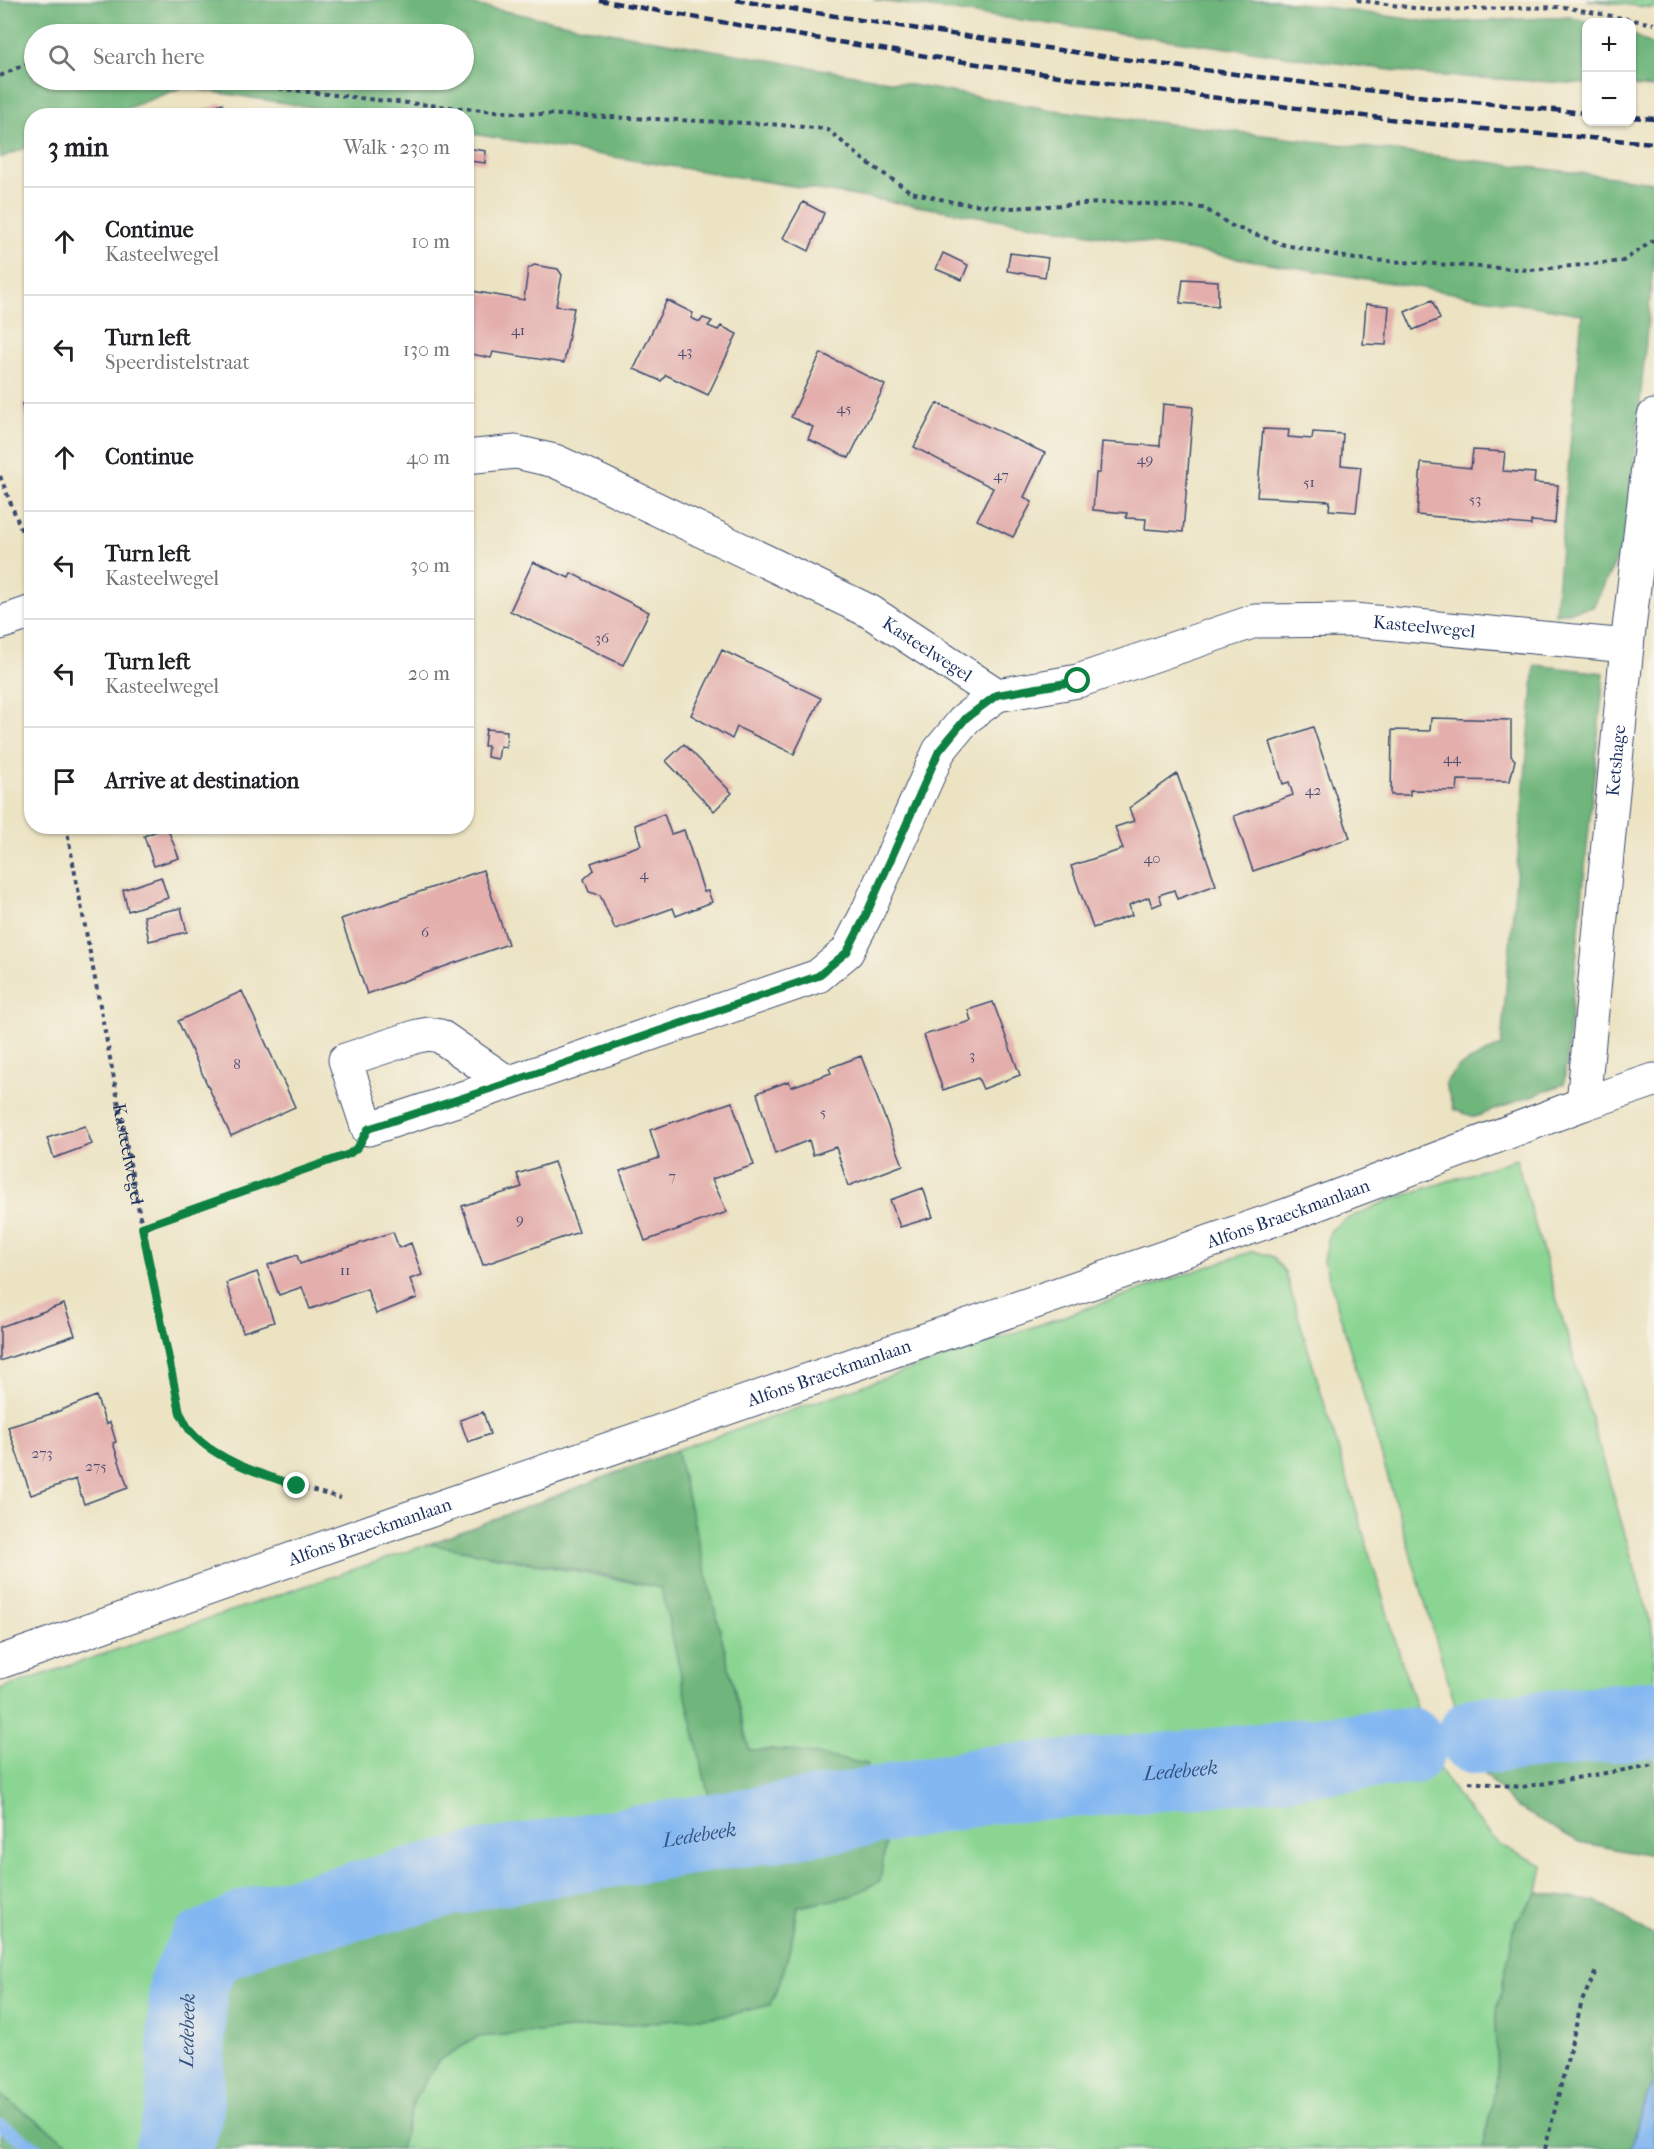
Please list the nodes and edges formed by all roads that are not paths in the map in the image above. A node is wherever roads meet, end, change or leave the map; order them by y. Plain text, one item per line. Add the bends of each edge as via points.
1 (1654, 416) edge
2 (474, 456) edge
3 (24, 615) edge
4 (0, 623) edge
5 (1627, 646) junction
6 (997, 695) junction
7 (1654, 1080) edge
8 (508, 1083) junction
9 (1583, 1104) junction
10 (0, 1662) edge

1 - 5 street, Ketshage
2 - 6 street, Kasteelwegel via 516,452 576,470 868,611
3 - 4 street
5 - 6 street, Kasteelwegel via 1354,620 1255,621 1078,681
5 - 9 street, Ketshage
6 - 8 street via 966,718 939,751 847,952 818,976
7 - 9 street, Alfons Braeckmanlaan
8 - 8 street via 440,1036 429,1034 345,1060 368,1129
9 - 10 street, Alfons Braeckmanlaan via 1290,1214

